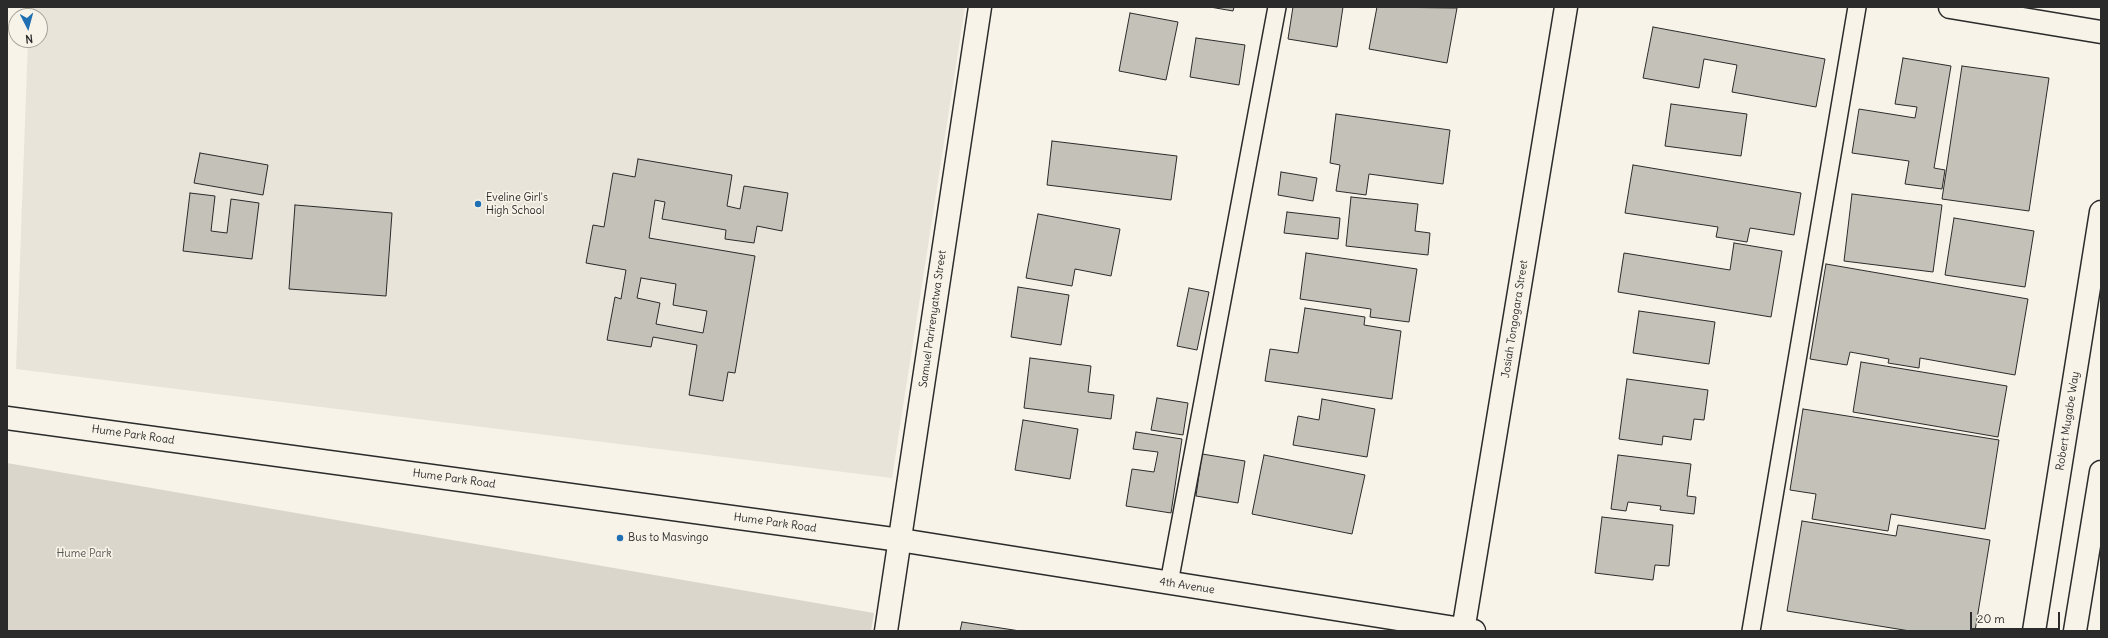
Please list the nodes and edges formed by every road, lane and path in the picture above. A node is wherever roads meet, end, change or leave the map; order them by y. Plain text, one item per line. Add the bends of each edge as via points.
1 (980, 7) edge
2 (1277, 7) edge
3 (1566, 7) edge
4 (1857, 7) edge
5 (1950, 7) edge
6 (2101, 32) edge
7 (2101, 212) edge
8 (7, 418) edge
9 (2101, 472) edge
10 (900, 540) junction
11 (1170, 583) junction
12 (1467, 630) edge
13 (886, 631) edge
14 (1751, 631) edge
15 (2034, 631) edge
16 (2075, 631) edge

1 - 10 street, Samuel Parirenyatwa Street
2 - 11 lane
3 - 12 street, Josiah Tongogara Street
4 - 14 lane
5 - 6 street
7 - 15 street, Robert Mugabe Way
8 - 10 street, Hume Park Road
9 - 16 street
10 - 11 street, 4th Avenue
10 - 13 street, Samuel Parirenyatwa Street
11 - 12 street, 4th Avenue

